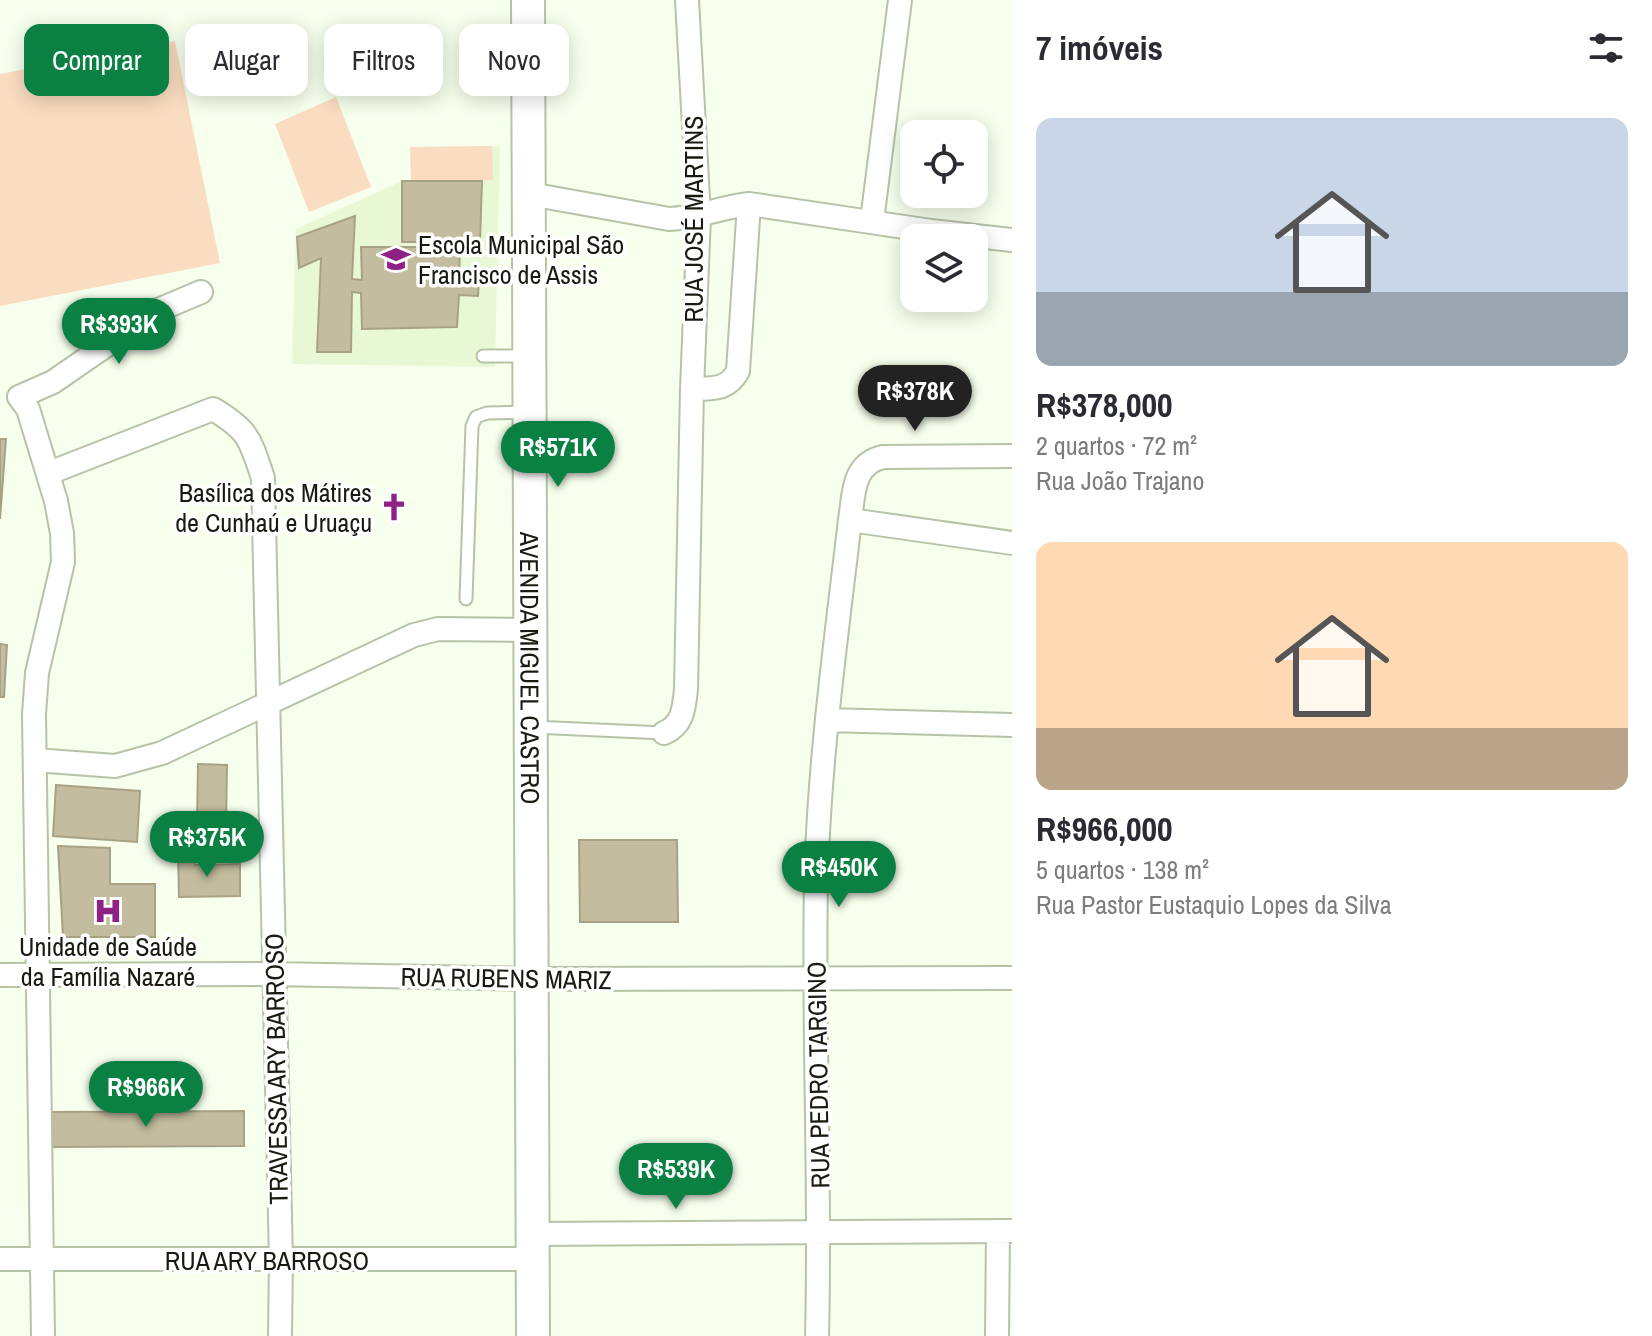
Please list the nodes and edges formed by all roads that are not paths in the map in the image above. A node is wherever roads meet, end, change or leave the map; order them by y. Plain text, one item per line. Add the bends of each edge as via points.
1 (528, 0) edge
2 (687, 0) edge
3 (900, 0) edge
4 (530, 194) junction
5 (749, 204) junction
6 (699, 216) junction
7 (872, 221) junction
8 (1012, 240) edge
9 (201, 292) dead end
10 (483, 356) dead end
11 (530, 356) junction
12 (692, 389) junction
13 (10, 396) edge
14 (530, 412) junction
15 (1012, 456) edge
16 (49, 473) junction
17 (850, 520) junction
18 (1012, 543) edge
19 (466, 599) dead end
20 (531, 630) junction
21 (269, 705) junction
22 (827, 720) junction
23 (1012, 725) edge
24 (532, 727) junction
25 (664, 733) joint
26 (35, 760) junction
27 (273, 974) junction
28 (0, 975) edge
29 (39, 975) junction
30 (816, 978) junction
31 (1012, 978) edge
32 (532, 979) junction
33 (1005, 1231) edge
34 (820, 1233) junction
35 (533, 1247) junction
36 (0, 1259) edge
37 (281, 1260) junction
38 (43, 1261) junction
39 (43, 1336) edge
40 (280, 1336) edge
41 (533, 1336) edge
42 (817, 1336) edge
43 (997, 1336) edge

1 - 4 main road, AVENIDA MIGUEL CASTRO
2 - 6 street, RUA JOSÉ MARTINS
3 - 7 street
4 - 6 street via 669,219
4 - 11 main road, AVENIDA MIGUEL CASTRO
5 - 6 street
5 - 7 street
5 - 12 street, RUA JOSÉ MARTINS via 738,371 723,388
6 - 12 street, RUA JOSÉ MARTINS
7 - 8 street
9 - 13 street via 156,311 53,382
10 - 11 lane
11 - 14 main road, AVENIDA MIGUEL CASTRO
12 - 25 street, RUA JOSÉ MARTINS via 684,709 675,728
13 - 16 street via 28,409
14 - 19 lane via 487,413 476,417 472,426
14 - 20 main road, AVENIDA MIGUEL CASTRO
15 - 17 street, RUA PEDRO TARGINO via 871,460 857,480
16 - 21 street, TRAVESSA ARY BARROSO via 213,409 236,423 250,439 263,478
16 - 26 street via 63,562 37,673
17 - 18 street
17 - 22 street, RUA PEDRO TARGINO
20 - 21 street via 438,629 414,635
20 - 24 main road, AVENIDA MIGUEL CASTRO
21 - 26 street via 115,766
21 - 27 street, TRAVESSA ARY BARROSO
22 - 23 street
22 - 30 street, RUA PEDRO TARGINO via 818,834
24 - 25 lane
24 - 32 main road, AVENIDA MIGUEL CASTRO
26 - 29 street
27 - 29 street, RUA RUBENS MARIZ
27 - 32 street, RUA RUBENS MARIZ
27 - 37 street, TRAVESSA ARY BARROSO
28 - 29 street, RUA RUBENS MARIZ
29 - 38 street
30 - 31 street, RUA RUBENS MARIZ
30 - 32 street, RUA RUBENS MARIZ
30 - 34 street, RUA PEDRO TARGINO
32 - 35 main road, AVENIDA MIGUEL CASTRO
33 - 34 street, RUA ARY BARROSO
33 - 43 street
34 - 35 street, RUA ARY BARROSO
34 - 42 street, RUA PEDRO TARGINO
35 - 37 street, RUA ARY BARROSO
35 - 41 main road, AVENIDA MIGUEL CASTRO
36 - 38 street, RUA ARY BARROSO
37 - 38 street, RUA ARY BARROSO
37 - 40 street, TRAVESSA ARY BARROSO
38 - 39 street

